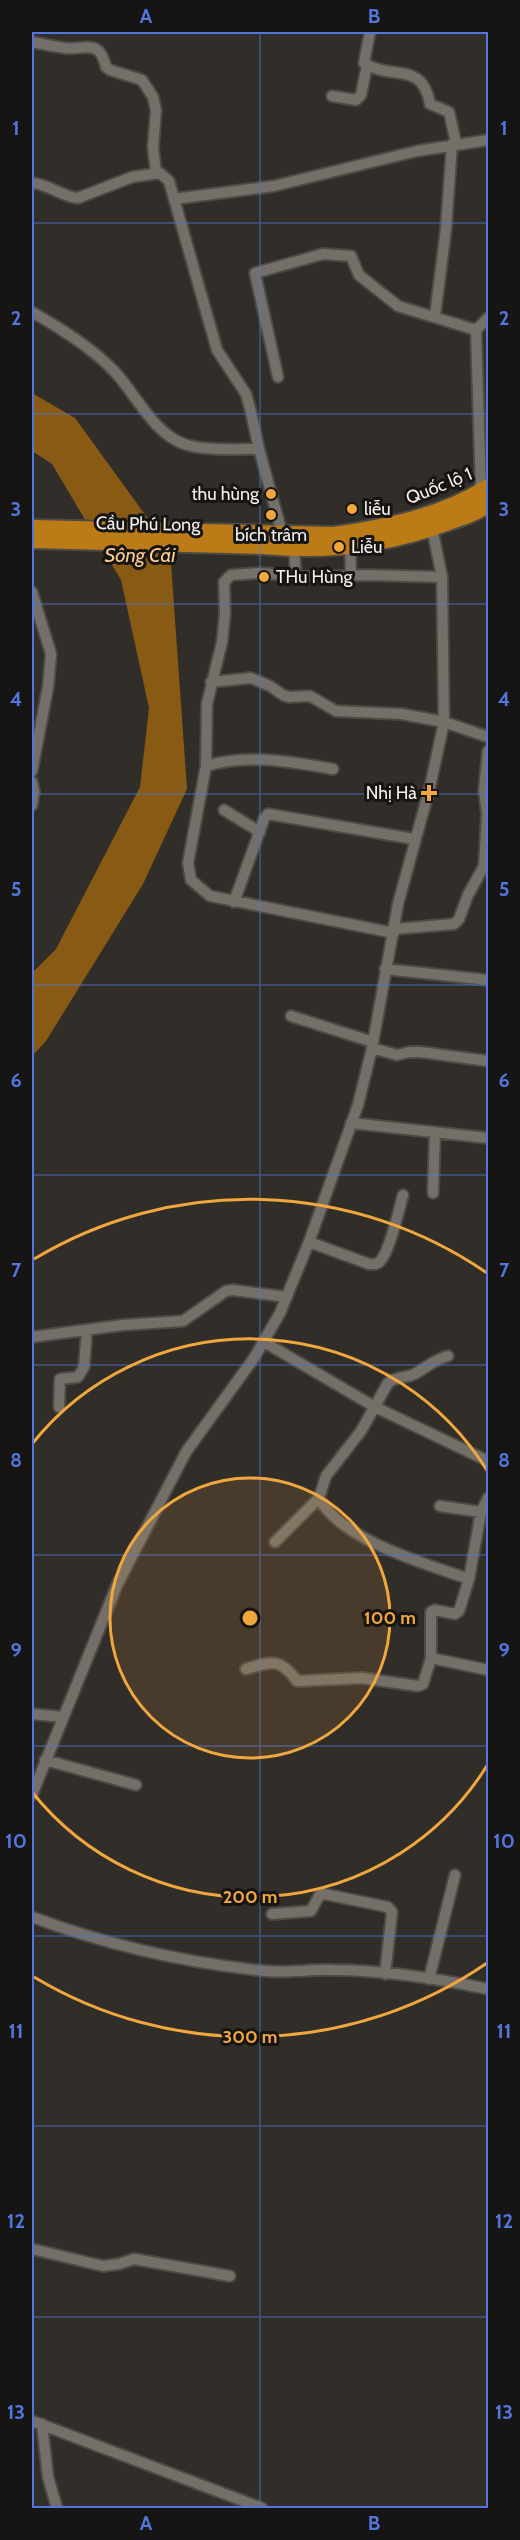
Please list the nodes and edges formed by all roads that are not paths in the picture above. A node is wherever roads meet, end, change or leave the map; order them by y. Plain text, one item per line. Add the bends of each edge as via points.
1 (370, 32) edge
2 (32, 42) edge
3 (367, 65) junction
4 (332, 96) dead end
5 (489, 140) edge
6 (454, 144) junction
7 (156, 173) junction
8 (32, 183) edge
9 (174, 199) junction
10 (32, 312) edge
11 (435, 316) junction
12 (489, 318) edge
13 (476, 330) junction
14 (278, 377) dead end
15 (258, 449) junction
16 (486, 502) edge
17 (32, 528) edge
18 (432, 528) junction
19 (282, 533) junction
20 (263, 539) junction
21 (32, 540) edge
22 (350, 547) junction
23 (294, 549) junction
24 (351, 575) junction
25 (296, 576) junction
26 (442, 577) junction
27 (32, 591) edge
28 (211, 682) junction
29 (444, 722) junction
30 (489, 737) edge
31 (489, 751) edge
32 (206, 766) junction
33 (333, 769) dead end
34 (32, 771) edge
35 (32, 782) edge
36 (32, 805) edge
37 (224, 810) dead end
38 (488, 814) edge
39 (260, 832) junction
40 (414, 840) junction
41 (234, 902) junction
42 (394, 931) junction
43 (385, 969) junction
44 (489, 980) edge
45 (291, 1016) dead end
46 (372, 1045) junction
47 (489, 1061) edge
48 (351, 1123) junction
49 (435, 1132) junction
50 (489, 1138) edge
51 (433, 1193) dead end
52 (403, 1195) dead end
53 (309, 1242) junction
54 (287, 1297) junction
55 (87, 1330) junction
56 (32, 1337) edge
57 (264, 1342) junction
58 (447, 1356) dead end
59 (59, 1407) dead end
60 (375, 1407) junction
61 (489, 1461) edge
62 (319, 1498) junction
63 (489, 1498) edge
64 (440, 1506) dead end
65 (481, 1512) junction
66 (275, 1542) dead end
67 (469, 1579) junction
68 (431, 1658) junction
69 (246, 1669) dead end
70 (489, 1670) edge
71 (32, 1714) edge
72 (63, 1717) junction
73 (45, 1760) junction
74 (136, 1785) dead end
75 (32, 1795) edge
76 (455, 1875) dead end
77 (272, 1914) dead end
78 (32, 1917) edge
79 (385, 1974) junction
80 (429, 1979) junction
81 (489, 1989) edge
82 (32, 2249) edge
83 (230, 2276) dead end
84 (37, 2423) edge
85 (57, 2508) edge
86 (262, 2508) edge

1 - 3 street via 364,58
2 - 7 street via 65,48 92,47 104,58 106,67 146,84 156,110
3 - 4 street via 361,95 356,100
3 - 6 street via 421,80 430,104 449,112
5 - 6 street
6 - 9 street via 274,186
6 - 11 street
7 - 8 street via 132,177 78,198
7 - 9 street via 169,181
9 - 15 street via 217,350 246,394
10 - 15 street via 113,370 149,416 184,444
11 - 13 street
11 - 14 street via 398,306 359,275 351,256 322,254 255,272
12 - 13 street
13 - 16 street
15 - 19 street
16 - 18 highway, Quốc lộ 1
16 - 19 highway, Quốc lộ 1 via 442,510 383,528 334,535
17 - 20 highway, Cầu Phú Long
18 - 22 highway, Quốc lộ 1
18 - 26 street
19 - 20 highway, Quốc lộ 1
20 - 21 highway, Cầu Phú Long
20 - 23 highway, Quốc lộ 1
22 - 23 highway, Quốc lộ 1
22 - 24 street
23 - 25 street
24 - 25 street
24 - 26 street
25 - 28 street via 234,573 226,578 222,642
26 - 29 street
27 - 34 street via 51,654
28 - 29 street via 251,678 289,697 310,696 336,711 402,714
28 - 32 street
29 - 30 street
29 - 40 street
31 - 38 street via 484,790
32 - 33 street via 268,759
32 - 41 street via 189,872 191,880 210,896
35 - 36 street
37 - 39 street
38 - 42 street via 484,866 459,919 454,924
39 - 40 street via 268,814
39 - 41 street
40 - 42 street
41 - 42 street
42 - 43 street
43 - 44 street
43 - 46 street
45 - 46 street
46 - 47 street via 397,1055 420,1052
46 - 48 street
48 - 49 street
48 - 53 street
49 - 50 street
49 - 51 street
52 - 53 street via 387,1246 376,1264
53 - 54 street
54 - 55 street via 232,1290 183,1321
54 - 57 street
55 - 56 street
55 - 59 street via 84,1367 78,1377 60,1379
57 - 60 street
57 - 72 street via 186,1452 117,1585
58 - 60 street via 392,1380
60 - 61 street
60 - 62 street via 326,1476
62 - 66 street
62 - 67 street via 328,1513 356,1532 401,1556
63 - 65 street
64 - 65 street
65 - 67 street
67 - 68 street via 457,1613 430,1612
68 - 69 street via 425,1680 418,1686 362,1678 297,1681 287,1668 268,1662
68 - 70 street
71 - 72 street
72 - 73 street
73 - 74 street
73 - 75 street
76 - 80 street
77 - 79 street via 311,1911 324,1894 388,1907 392,1912
78 - 79 street via 129,1948 222,1965 269,1971
79 - 80 street
80 - 81 street
82 - 83 street via 104,2266 134,2259
84 - 85 street
84 - 86 street

